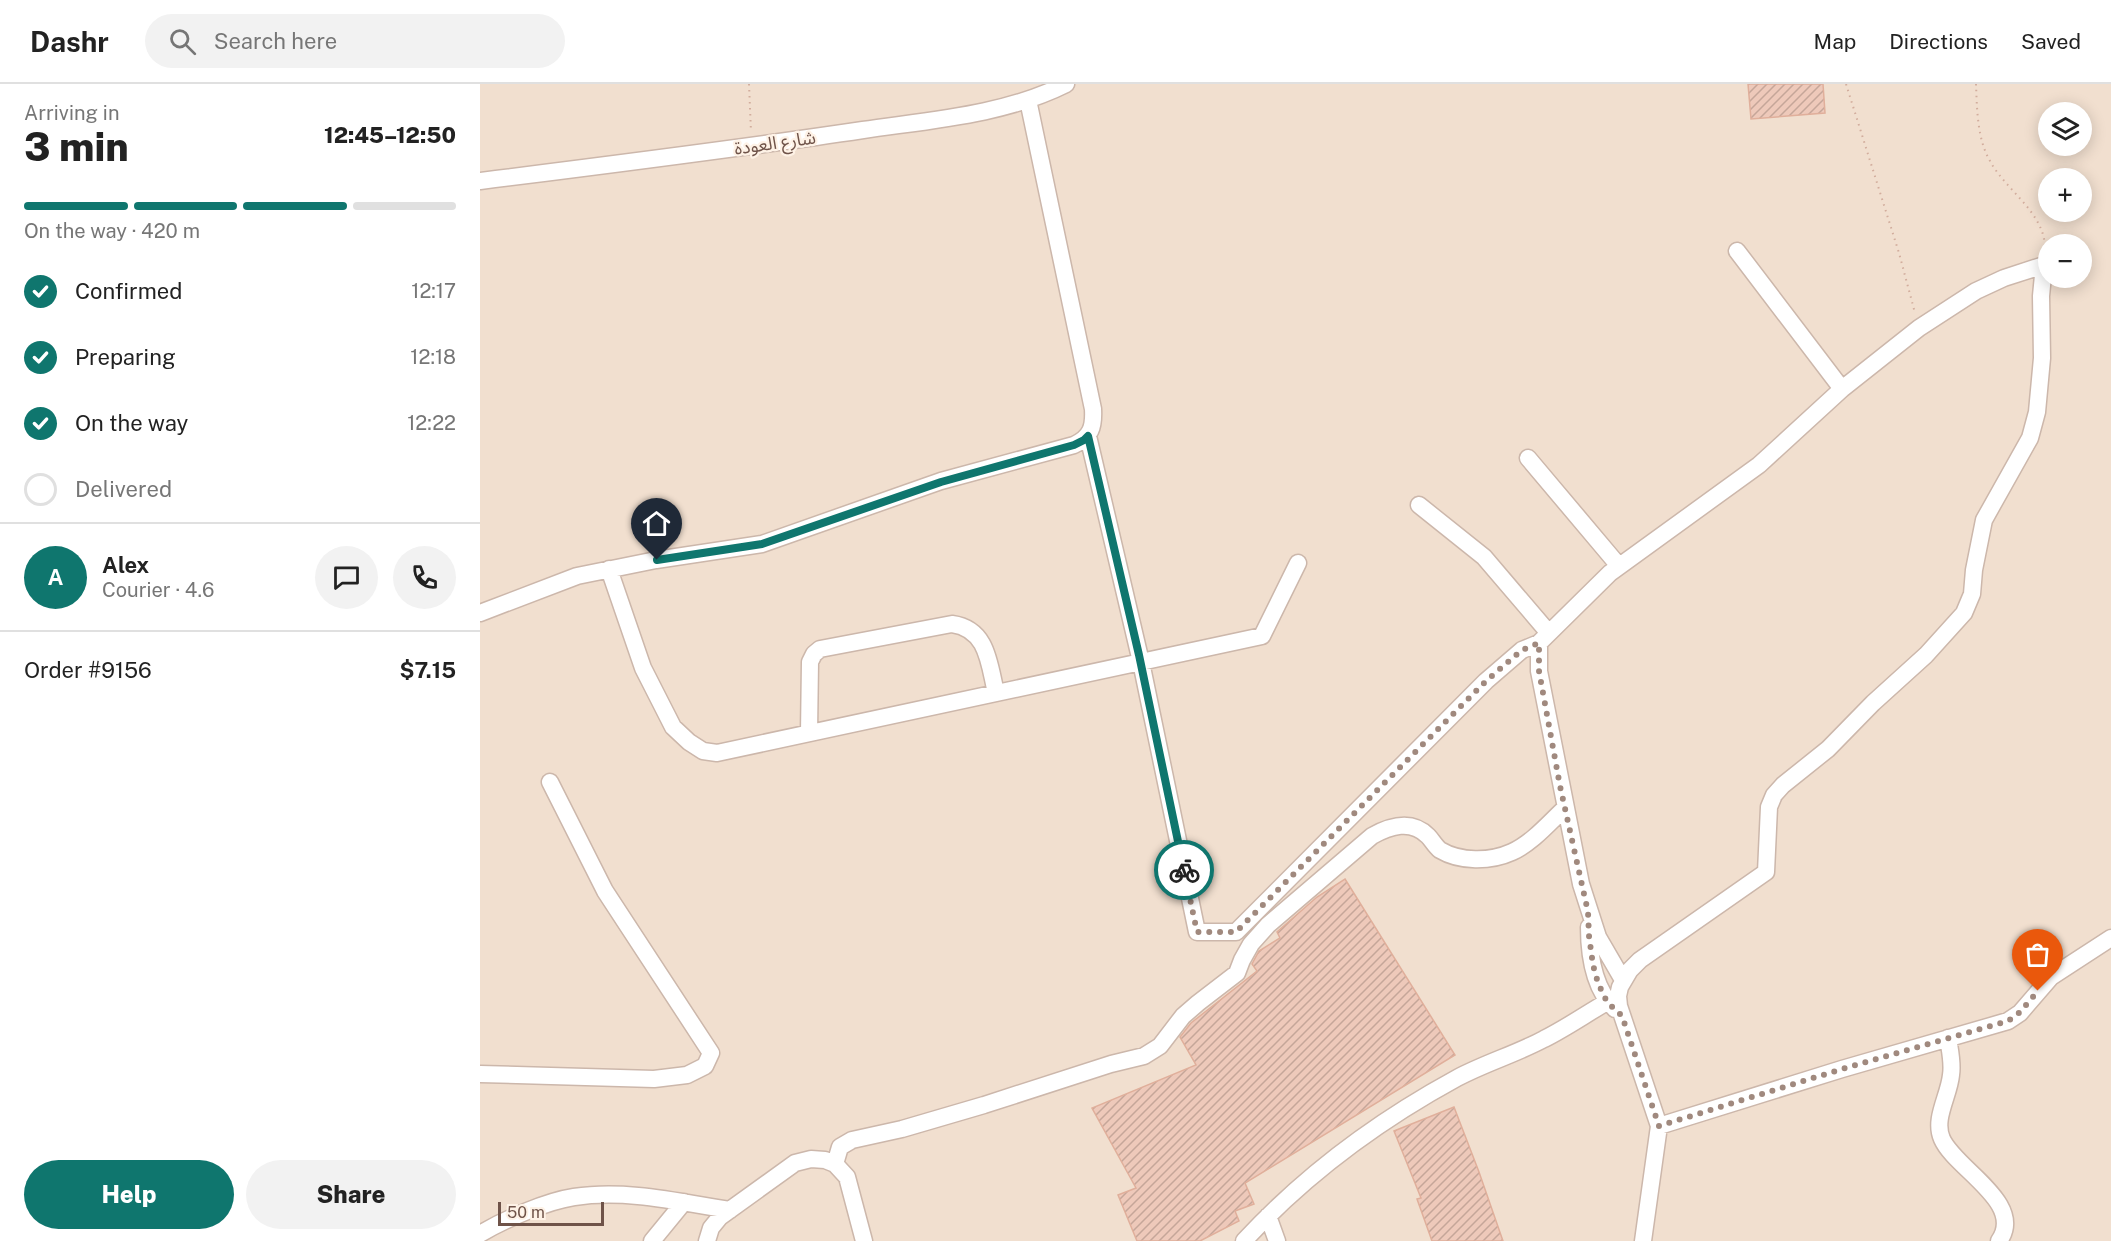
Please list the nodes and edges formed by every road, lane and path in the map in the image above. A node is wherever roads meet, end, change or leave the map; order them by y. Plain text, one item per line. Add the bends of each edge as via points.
1 (749, 84) edge
2 (1066, 84) edge
3 (1846, 84) edge
4 (1976, 84) edge
5 (1028, 100) junction
6 (752, 147) junction
7 (480, 181) edge
8 (2043, 234) edge
9 (1737, 252) dead end
10 (2038, 267) edge
11 (2043, 288) edge
12 (1919, 328) junction
13 (1842, 389) junction
14 (1088, 436) junction
15 (1528, 458) dead end
16 (1419, 505) dead end
17 (1298, 563) dead end
18 (1619, 566) junction
19 (609, 569) junction
20 (480, 613) edge
21 (1544, 637) junction
22 (1141, 662) junction
23 (996, 693) junction
24 (809, 733) junction
25 (550, 782) dead end
26 (1565, 808) junction
27 (1588, 912) junction
28 (2111, 938) edge
29 (1623, 980) junction
30 (1607, 1002) junction
31 (1622, 1016) junction
32 (1948, 1038) junction
33 (480, 1074) edge
34 (1659, 1126) junction
35 (835, 1164) junction
36 (684, 1202) junction
37 (730, 1210) junction
38 (1268, 1216) junction
39 (480, 1234) edge
40 (652, 1241) edge
41 (707, 1241) edge
42 (864, 1241) edge
43 (1244, 1241) edge
44 (1277, 1241) edge
45 (1642, 1241) edge
46 (1999, 1241) edge

1 - 6 path
2 - 5 street, شارع العودة
3 - 12 path
4 - 8 path via 1980,132 1989,160
5 - 6 street, شارع العودة via 930,120
5 - 14 street via 1093,409 1094,422
6 - 7 street, شارع العودة
9 - 13 street
10 - 12 street via 1976,291
11 - 29 street via 2037,412 2030,438 1984,520 1972,594 1964,613 1828,749 1774,795 1769,807 1766,872 1640,960
12 - 13 street
13 - 18 street via 1759,465
14 - 19 street via 1074,445 941,482 762,544
14 - 22 street
15 - 18 street
16 - 21 street via 1484,556
17 - 22 street via 1262,636
18 - 21 street
19 - 20 street via 541,588
19 - 24 street via 643,668 673,728 689,742 703,751 717,753
21 - 22 street via 1486,681 1236,932 1197,932
21 - 26 street via 1539,671
22 - 23 street
23 - 24 street
23 - 24 street via 981,640 973,630 962,626 952,624 820,649 810,662
25 - 33 street via 605,891 711,1053 705,1066 687,1075 654,1079
26 - 27 street
26 - 35 street via 1511,852 1474,860 1457,858 1438,849 1414,827 1389,827 1372,836 1268,925 1251,944 1237,973 1183,1016 1160,1046 1144,1056 902,1129 852,1140 840,1147
27 - 29 street
27 - 30 street via 1593,965
28 - 32 street via 2051,977 2008,1021
29 - 31 street via 1618,996
30 - 31 street
30 - 38 street via 1545,1038 1458,1077 1360,1139 1309,1177
31 - 34 street
32 - 34 street
32 - 46 street via 1952,1060 1940,1129 1942,1140 2000,1205 2005,1230
34 - 45 street
35 - 37 street via 811,1159 795,1163
35 - 42 street via 847,1178
36 - 37 street
36 - 39 street via 628,1195 574,1197 535,1209
36 - 40 street
37 - 41 street via 711,1228
38 - 43 street
38 - 44 street

